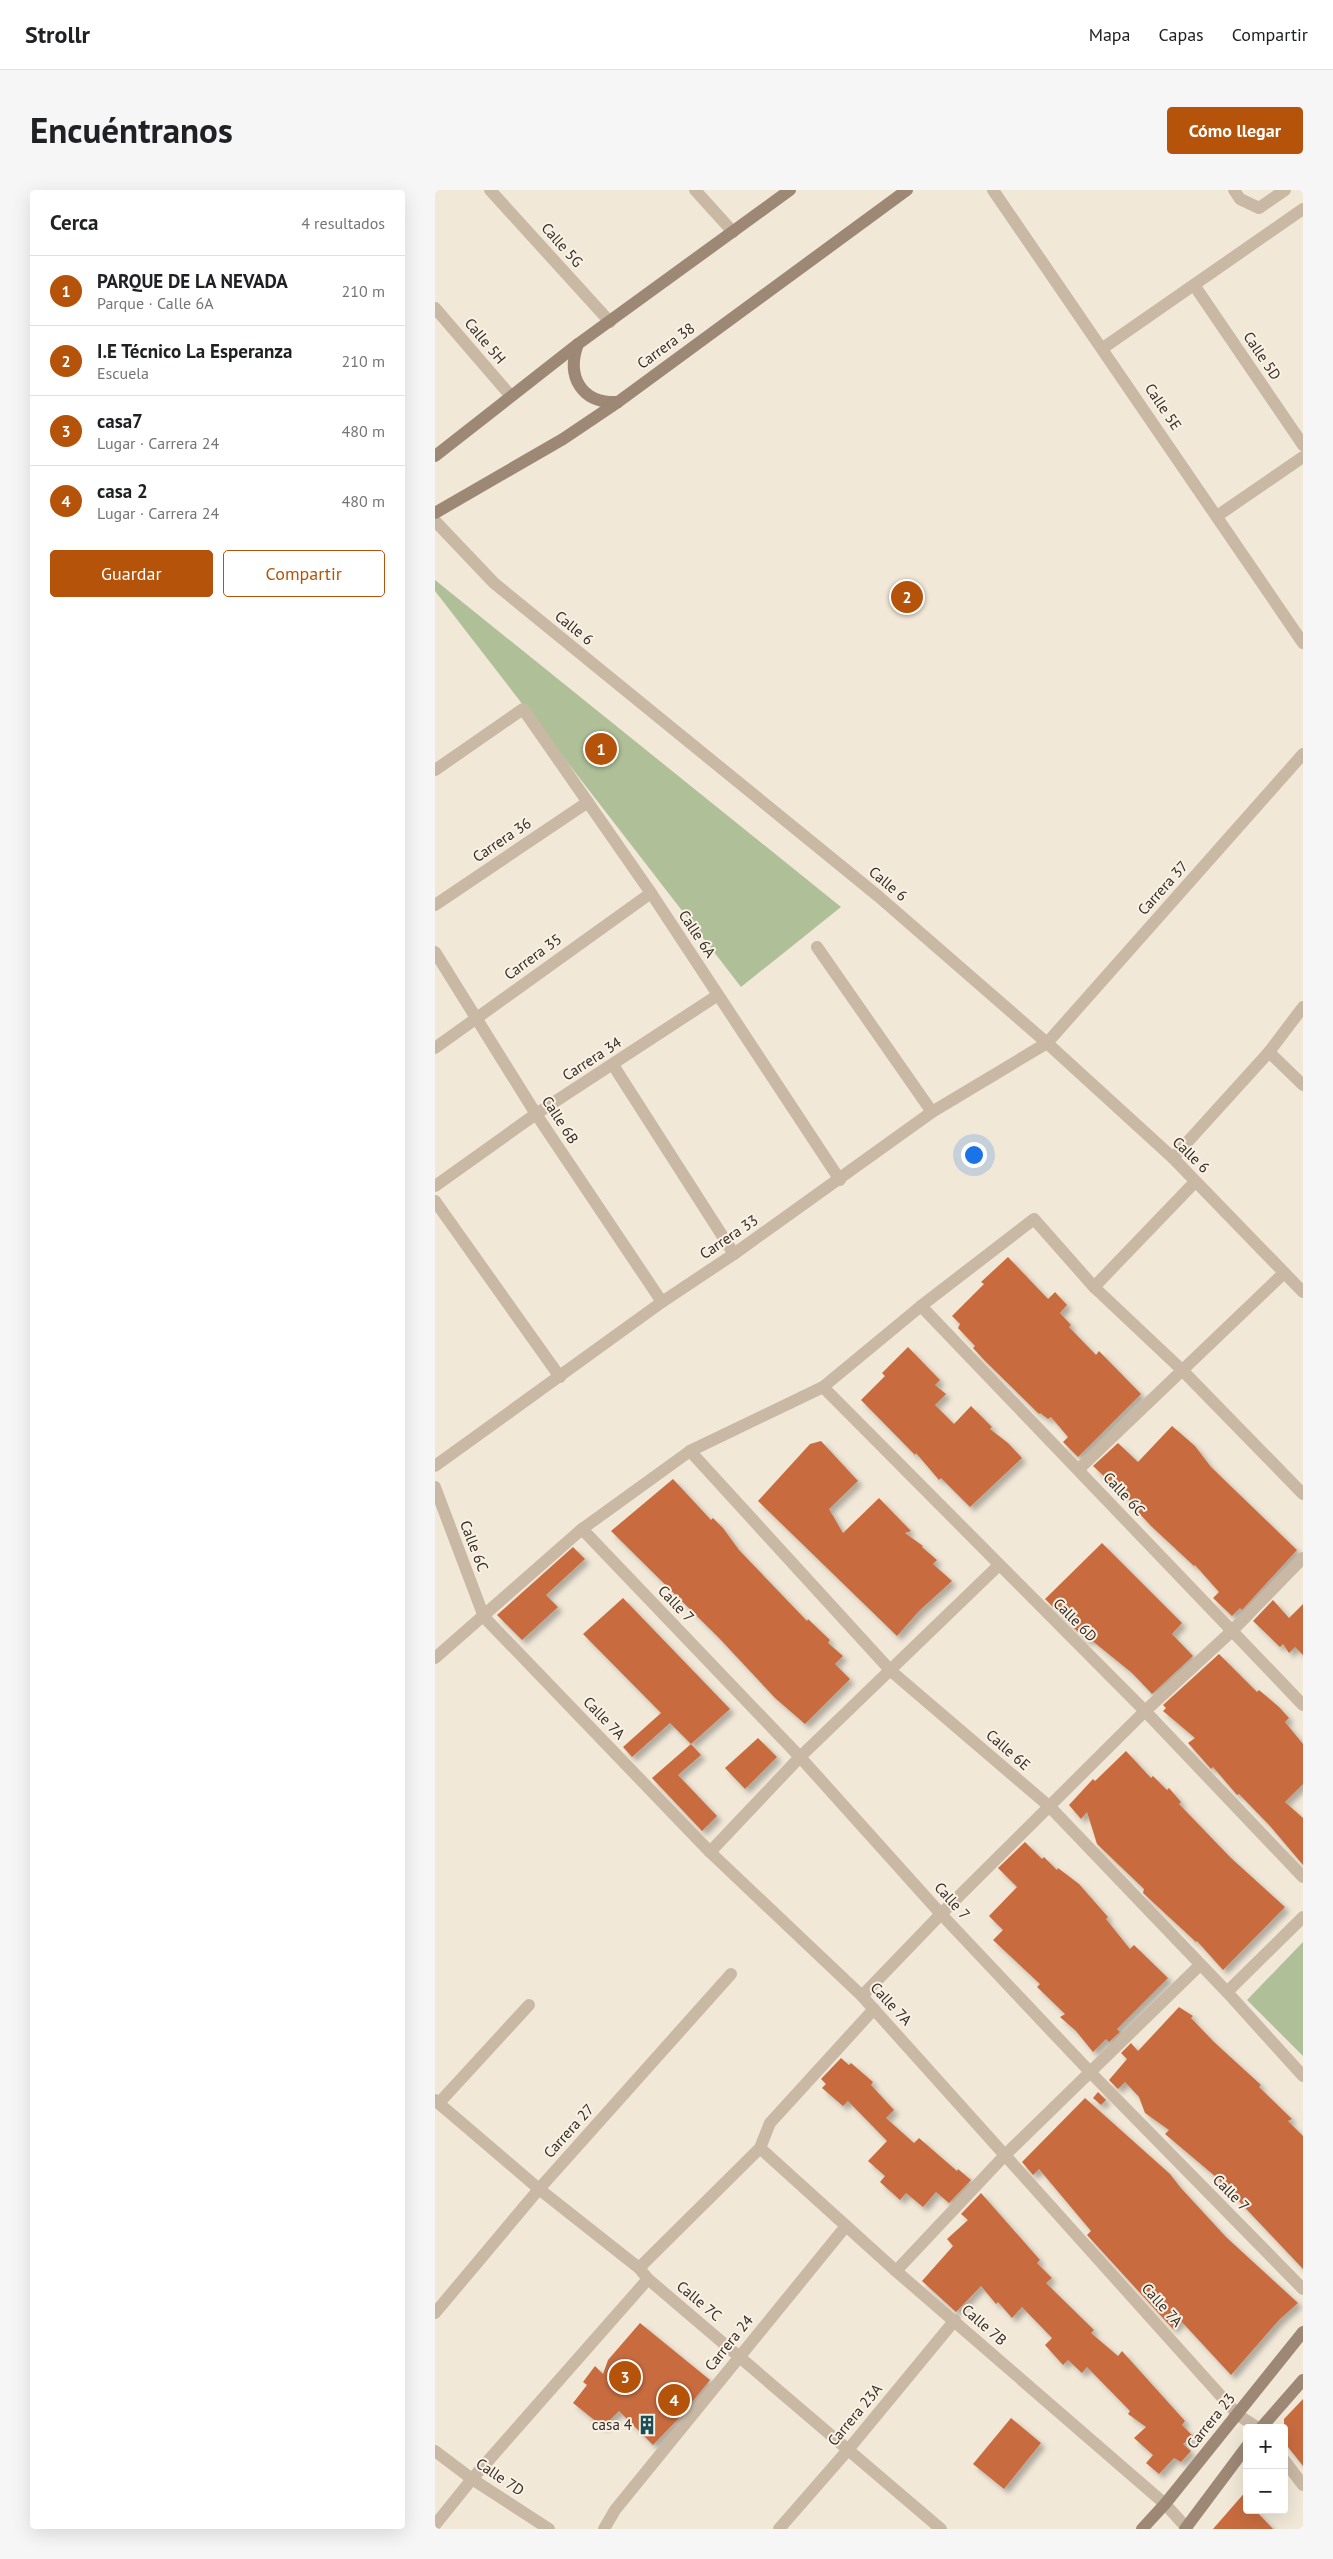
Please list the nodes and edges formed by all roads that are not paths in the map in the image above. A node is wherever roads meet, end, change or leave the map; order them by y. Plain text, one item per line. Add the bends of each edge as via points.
1 (490, 190) edge
2 (695, 190) edge
3 (790, 190) edge
4 (907, 190) edge
5 (993, 190) edge
6 (1234, 190) edge
7 (1285, 190) edge
8 (1303, 210) edge
9 (733, 232) junction
10 (1194, 285) junction
11 (435, 308) edge
12 (610, 322) junction
13 (578, 344) junction
14 (1103, 348) junction
15 (510, 395) junction
16 (618, 402) junction
17 (1303, 445) edge
18 (435, 456) edge
19 (1303, 457) edge
20 (435, 514) edge
21 (1217, 516) junction
22 (435, 521) edge
23 (1303, 643) edge
24 (1303, 754) edge
25 (438, 763) edge
26 (588, 802) junction
27 (651, 893) junction
28 (435, 905) edge
29 (817, 947) dead end
30 (435, 952) edge
31 (718, 995) junction
32 (1303, 1007) edge
33 (477, 1018) junction
34 (1047, 1043) junction
35 (435, 1048) edge
36 (1269, 1052) junction
37 (613, 1065) junction
38 (1303, 1085) edge
39 (932, 1112) junction
40 (535, 1114) junction
41 (1173, 1158) junction
42 (840, 1180) junction
43 (1195, 1182) junction
44 (435, 1186) edge
45 (435, 1201) edge
46 (734, 1254) junction
47 (1284, 1273) junction
48 (1095, 1287) junction
49 (1303, 1292) edge
50 (662, 1302) junction
51 (921, 1306) junction
52 (1182, 1370) junction
53 (560, 1377) junction
54 (823, 1387) junction
55 (690, 1451) junction
56 (435, 1466) edge
57 (1079, 1469) junction
58 (435, 1487) edge
59 (1303, 1494) edge
60 (582, 1529) junction
61 (1303, 1558) edge
62 (998, 1566) junction
63 (483, 1617) junction
64 (1232, 1631) junction
65 (435, 1658) edge
66 (891, 1671) junction
67 (1303, 1705) edge
68 (1145, 1711) junction
69 (800, 1757) junction
70 (1050, 1807) junction
71 (710, 1852) junction
72 (1303, 1877) edge
73 (941, 1914) junction
74 (1303, 1917) edge
75 (1200, 1965) junction
76 (731, 1974) dead end
77 (1227, 1992) junction
78 (862, 1996) junction
79 (529, 2004) dead end
80 (874, 2009) junction
81 (1091, 2073) junction
82 (1303, 2076) edge
83 (437, 2101) edge
84 (760, 2148) junction
85 (1006, 2154) junction
86 (539, 2189) junction
87 (846, 2226) junction
88 (639, 2268) junction
89 (896, 2272) junction
90 (648, 2279) junction
91 (1303, 2289) edge
92 (435, 2313) edge
93 (955, 2320) junction
94 (1303, 2332) edge
95 (739, 2356) junction
96 (1303, 2380) edge
97 (1238, 2414) junction
98 (1253, 2424) edge
99 (1263, 2424) edge
100 (435, 2451) edge
101 (847, 2451) junction
102 (1243, 2451) edge
103 (1288, 2465) edge
104 (472, 2479) junction
105 (1303, 2485) edge
106 (1165, 2504) junction
107 (435, 2524) edge
108 (1186, 2528) edge
109 (549, 2529) edge
110 (604, 2529) edge
111 (779, 2529) edge
112 (941, 2529) edge
113 (1142, 2529) edge

1 - 12 street, Calle 5G
2 - 9 street
3 - 9 street
4 - 16 street, Carrera 38
5 - 14 street, Calle 5E
6 - 7 street via 1240,199 1259,208
8 - 10 street
9 - 12 street
10 - 14 street
10 - 17 street, Calle 5D
11 - 15 street, Calle 5H
12 - 13 street
13 - 15 street
13 - 16 street via 573,358 580,386 590,397 604,403
14 - 21 street, Calle 5E
15 - 18 street
16 - 20 street, Carrera 38 via 563,439
19 - 21 street
21 - 23 street, Calle 5E
22 - 34 street, Calle 6 via 494,583 878,896
24 - 34 street, Carrera 37
25 - 26 street, Calle 6A via 523,709
26 - 27 street, Calle 6A
26 - 28 street, Carrera 36
27 - 31 street, Calle 6A
27 - 33 street, Carrera 35
29 - 39 street
30 - 33 street, Calle 6B
31 - 37 street, Carrera 34
31 - 42 street, Calle 6A
32 - 36 street
33 - 35 street, Carrera 35
33 - 40 street, Calle 6B
34 - 39 street, Carrera 33
34 - 41 street, Calle 6
36 - 38 street
36 - 41 street
37 - 40 street, Carrera 34
37 - 46 street
39 - 42 street, Carrera 33
40 - 44 street, Carrera 34
40 - 50 street, Calle 6B
41 - 43 street, Calle 6
42 - 46 street, Carrera 33
43 - 47 street, Calle 6
43 - 48 street
45 - 53 street
46 - 50 street, Carrera 33
47 - 49 street, Calle 6
47 - 52 street
48 - 51 street via 1034,1219
48 - 52 street
50 - 53 street, Carrera 33
51 - 54 street
51 - 57 street, Calle 6C
52 - 57 street
52 - 59 street
53 - 56 street, Carrera 33
54 - 55 street
54 - 62 street, Calle 6D
55 - 60 street
55 - 66 street, Calle 6E
57 - 64 street, Calle 6C
58 - 63 street, Calle 6C
60 - 63 street
60 - 69 street, Calle 7
61 - 64 street
62 - 66 street
62 - 68 street, Calle 6D
63 - 65 street
63 - 71 street, Calle 7A
64 - 67 street, Calle 6C
64 - 68 street
66 - 69 street
66 - 70 street, Calle 6E
68 - 70 street
68 - 72 street, Calle 6D
69 - 71 street
69 - 73 street, Calle 7
70 - 73 street
70 - 75 street, Calle 6E
71 - 78 street, Calle 7A
73 - 78 street
73 - 81 street, Calle 7
74 - 77 street
75 - 77 street, Calle 6E
75 - 81 street
76 - 86 street, Carrera 27
77 - 82 street, Calle 6E
78 - 80 street, Calle 7A
79 - 83 street
80 - 84 street via 770,2123
80 - 85 street, Calle 7A
81 - 85 street
81 - 91 street, Calle 7
83 - 86 street, Calle 7C
84 - 87 street, Calle 7B
84 - 88 street
85 - 89 street
85 - 97 street, Calle 7A
86 - 88 street, Calle 7C
86 - 92 street, Carrera 27
87 - 89 street, Calle 7B
87 - 95 street, Carrera 24
88 - 90 street, Calle 7C
89 - 93 street, Calle 7B
90 - 95 street, Calle 7C
90 - 104 street
93 - 101 street, Carrera 23A
93 - 106 street, Calle 7B
94 - 97 street, Carrera 23
95 - 101 street, Calle 7C
95 - 110 street, Carrera 24 via 615,2510
96 - 99 street
97 - 98 street, Calle 7A
97 - 106 street, Carrera 23
100 - 104 street, Calle 7D
101 - 111 street, Carrera 23A
101 - 112 street, Calle 7C
102 - 108 street
103 - 105 street
104 - 107 street
104 - 109 street, Calle 7D
106 - 108 street, Calle 7B
106 - 113 street, Carrera 23

